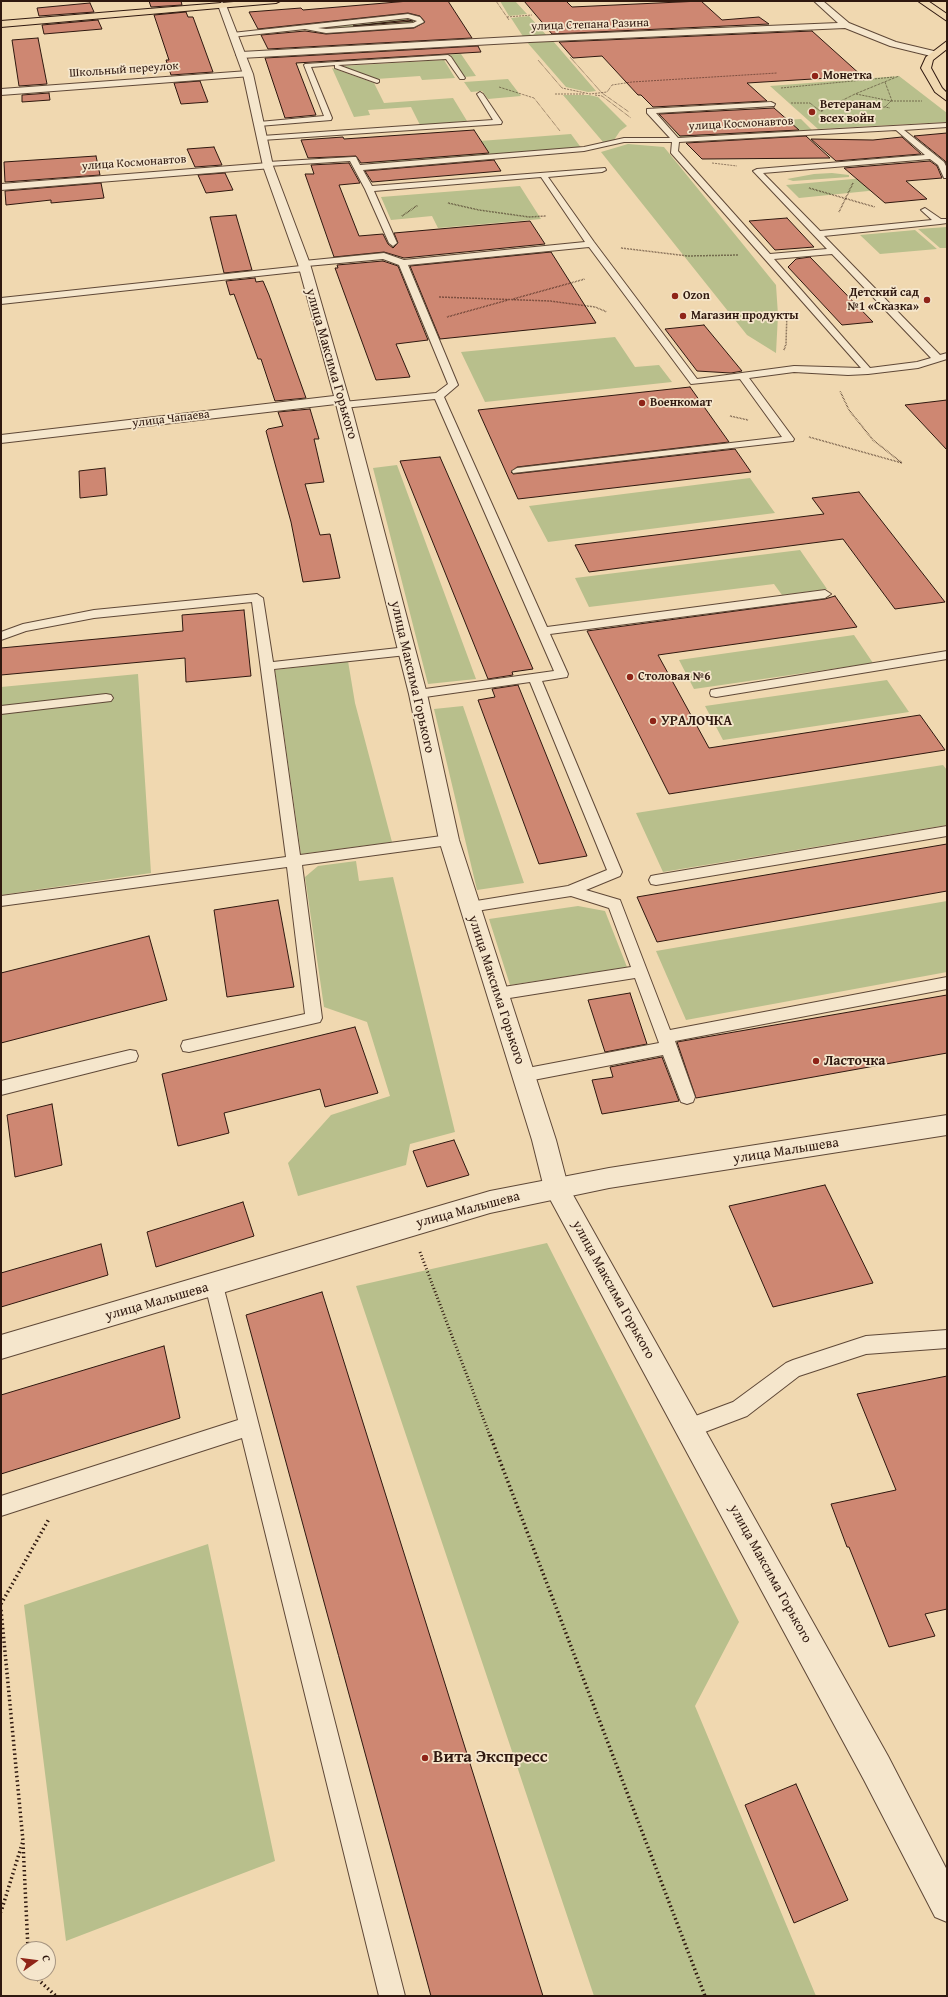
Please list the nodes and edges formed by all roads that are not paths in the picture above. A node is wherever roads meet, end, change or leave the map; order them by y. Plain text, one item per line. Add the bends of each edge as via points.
1 (276, 1) edge
2 (818, 1) edge
3 (922, 1) edge
4 (221, 3) edge
5 (947, 18) edge
6 (1, 24) edge
7 (846, 25) junction
8 (304, 27) junction
9 (232, 35) junction
10 (943, 48) edge
11 (241, 54) junction
12 (330, 64) junction
13 (940, 66) dead end
14 (926, 68) junction
15 (248, 74) junction
16 (462, 78) road end
17 (377, 81) dead end
18 (1, 92) edge
19 (480, 94) dead end
20 (947, 98) edge
21 (770, 104) road end
22 (947, 125) edge
23 (898, 128) junction
24 (261, 131) junction
25 (676, 140) junction
26 (932, 157) junction
27 (268, 165) junction
28 (358, 168) junction
29 (602, 170) dead end
30 (543, 175) junction
31 (947, 176) edge
32 (1, 187) edge
33 (369, 189) junction
34 (925, 210) dead end
35 (943, 222) edge
36 (818, 234) junction
37 (393, 242) dead end
38 (590, 244) junction
39 (834, 251) junction
40 (766, 255) junction
41 (403, 263) junction
42 (304, 266) junction
43 (1, 301) edge
44 (942, 357) edge
45 (868, 371) junction
46 (743, 376) junction
47 (439, 396) junction
48 (342, 402) junction
49 (1, 439) edge
50 (517, 471) dead end
51 (825, 594) dead end
52 (543, 631) junction
53 (1, 636) edge
54 (407, 652) junction
55 (947, 655) edge
56 (267, 666) junction
57 (535, 678) junction
58 (716, 693) dead end
59 (418, 694) junction
60 (106, 698) dead end
61 (1, 710) edge
62 (947, 831) edge
63 (449, 840) junction
64 (294, 861) junction
65 (656, 880) dead end
66 (571, 891) junction
67 (1, 901) edge
68 (470, 907) junction
69 (640, 970) junction
70 (947, 983) edge
71 (497, 994) junction
72 (667, 1043) junction
73 (189, 1046) dead end
74 (130, 1056) dead end
75 (523, 1075) junction
76 (1, 1088) edge
77 (687, 1097) dead end
78 (947, 1125) edge
79 (556, 1188) junction
80 (214, 1285) junction
81 (947, 1339) edge
82 (1, 1347) edge
83 (249, 1426) junction
84 (689, 1428) junction
85 (1, 1506) edge
86 (947, 1905) edge
87 (392, 1996) edge

1 - 4 main road
2 - 7 street
3 - 5 main road
4 - 6 main road
4 - 9 street, улица Максима Горького
7 - 10 street, улица Степана Разина via 893,44
7 - 11 street, улица Степана Разина
8 - 8 lane via 408,16 418,18 421,22 414,25 326,31
8 - 9 lane
9 - 11 street, улица Максима Горького
10 - 14 main road via 928,59
11 - 15 street, улица Максима Горького
12 - 16 lane via 448,57
12 - 17 lane
12 - 24 lane via 308,65 328,118
13 - 14 main road
14 - 20 main road via 938,90
15 - 18 street, Школьный переулок
15 - 24 street, улица Максима Горького
19 - 24 lane via 498,122
21 - 25 lane via 650,111
22 - 23 lane, улица Космонавтов
23 - 25 lane, улица Космонавтов
23 - 26 lane
24 - 27 street, улица Максима Горького
25 - 28 lane, улица Космонавтов via 624,140 584,149
25 - 40 lane via 674,151
26 - 31 lane
26 - 36 lane via 757,171
27 - 28 lane via 353,159
27 - 32 street, улица Космонавтов
27 - 42 street, улица Максима Горького
28 - 33 lane
29 - 30 lane
30 - 33 lane
30 - 38 lane
33 - 37 lane
34 - 35 lane
35 - 36 lane
36 - 39 lane
38 - 41 lane
38 - 46 lane via 694,382
39 - 40 lane
39 - 44 lane
40 - 45 lane
41 - 42 lane via 384,256
41 - 47 lane via 453,385
42 - 43 lane
42 - 48 street, улица Максима Горького
44 - 45 lane via 918,365
45 - 46 lane via 794,370
46 - 50 lane via 790,439
47 - 48 lane
47 - 52 lane
48 - 49 street, улица Чапаева
48 - 54 street, улица Максима Горького
51 - 52 lane
52 - 57 lane via 562,674
53 - 56 lane via 23,628 94,614 257,598
54 - 56 lane
54 - 59 street, улица Максима Горького
55 - 58 lane
56 - 64 lane
57 - 59 lane
57 - 66 lane via 615,872
59 - 63 street, улица Максима Горького
60 - 61 lane
62 - 65 lane
63 - 64 lane
63 - 68 street, улица Максима Горького
64 - 67 lane
64 - 73 lane via 314,1018
66 - 68 lane
66 - 69 lane via 615,904
68 - 71 street, улица Максима Горького
69 - 71 lane
69 - 72 lane
70 - 72 lane
71 - 75 street, улица Максима Горького
72 - 75 lane
72 - 77 lane
74 - 76 lane
75 - 79 street, улица Максима Горького
78 - 79 street, улица Малышева
79 - 80 street, улица Малышева via 490,1202
79 - 84 street, улица Максима Горького
80 - 82 street, улица Малышева
80 - 83 lane
81 - 84 lane via 866,1346 793,1369 740,1409
83 - 85 lane
83 - 87 lane
84 - 86 street, улица Максима Горького via 876,1768

